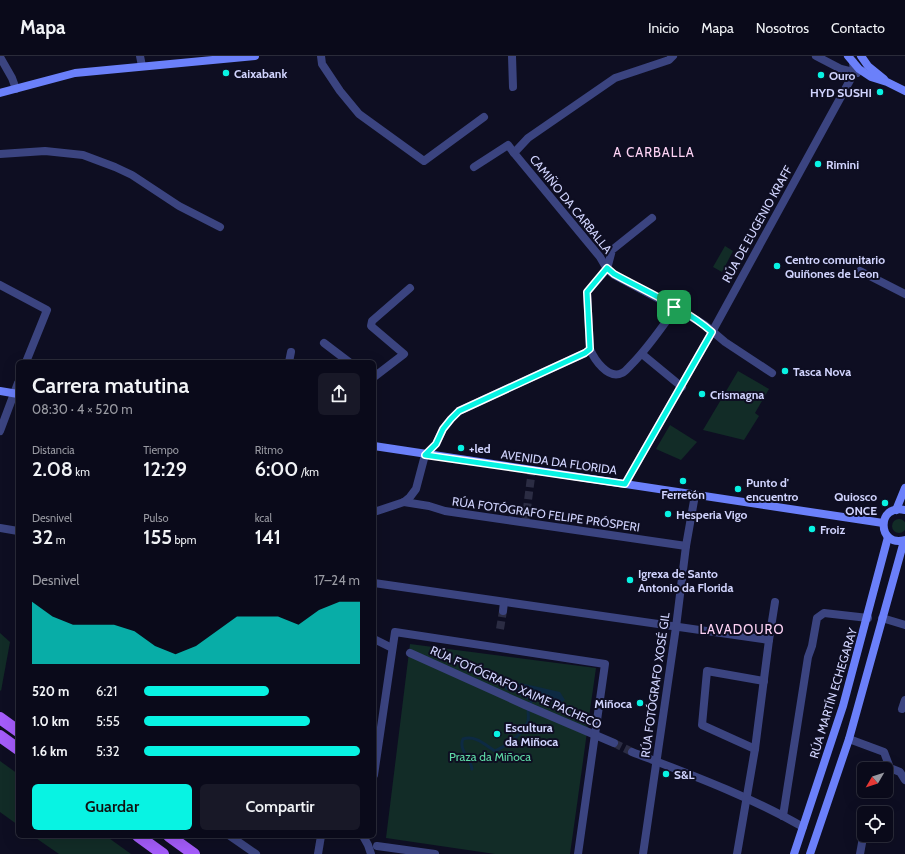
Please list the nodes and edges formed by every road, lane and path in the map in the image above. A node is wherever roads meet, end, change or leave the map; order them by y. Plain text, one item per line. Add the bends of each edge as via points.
1 (140, 56) edge
2 (255, 56) edge
3 (321, 56) edge
4 (512, 56) edge
5 (673, 56) edge
6 (816, 56) edge
7 (861, 56) edge
8 (0, 57) edge
9 (851, 59) edge
10 (142, 66) junction
11 (854, 73) junction
12 (866, 74) junction
13 (888, 82) junction
14 (513, 87) dead end
15 (16, 88) junction
16 (905, 91) edge
17 (0, 93) edge
18 (484, 117) dead end
19 (514, 153) junction
20 (0, 154) edge
21 (474, 167) dead end
22 (652, 218) dead end
23 (220, 227) dead end
24 (607, 268) junction
25 (860, 271) dead end
26 (0, 285) edge
27 (410, 288) dead end
28 (905, 294) edge
29 (670, 316) dead end
30 (712, 332) junction
31 (324, 343) dead end
32 (590, 349) junction
33 (291, 352) dead end
34 (642, 354) junction
35 (27, 360) edge
36 (289, 360) edge
37 (346, 360) edge
38 (772, 373) dead end
39 (376, 375) edge
40 (682, 387) junction
41 (0, 391) edge
42 (16, 393) edge
43 (0, 431) edge
44 (376, 446) edge
45 (425, 455) junction
46 (625, 484) junction
47 (905, 488) edge
48 (695, 495) junction
49 (404, 502) junction
50 (896, 510) junction
51 (905, 510) edge
52 (376, 511) edge
53 (884, 523) junction
54 (0, 528) edge
55 (16, 531) edge
56 (888, 537) junction
57 (904, 541) edge
58 (686, 546) junction
59 (376, 583) edge
60 (504, 602) junction
61 (776, 602) dead end
62 (503, 611) tunnel mouth
63 (868, 618) junction
64 (882, 618) junction
65 (905, 625) edge
66 (676, 627) junction
67 (376, 640) dead end
68 (769, 640) junction
69 (392, 648) junction
70 (410, 653) dead end
71 (764, 681) junction
72 (905, 700) edge
73 (902, 709) dead end
74 (595, 735) junction
75 (0, 736) edge
76 (849, 739) junction
77 (614, 743) tunnel mouth
78 (16, 748) edge
79 (756, 749) junction
80 (632, 752) tunnel mouth
81 (376, 761) edge
82 (656, 761) junction
83 (888, 762) edge
84 (893, 769) edge
85 (905, 780) edge
86 (747, 799) junction
87 (783, 816) junction
88 (803, 827) junction
89 (141, 838) edge
90 (172, 838) edge
91 (233, 838) edge
92 (321, 838) edge
93 (363, 838) edge
94 (862, 842) edge
95 (377, 846) dead end
96 (163, 854) edge
97 (194, 854) edge
98 (256, 854) edge
99 (318, 854) edge
100 (371, 854) edge
101 (435, 854) edge
102 (578, 854) edge
103 (643, 854) edge
104 (737, 854) edge
105 (794, 854) edge
106 (810, 854) edge
107 (860, 854) edge

1 - 10 street
2 - 10 main road
3 - 18 street via 322,64 359,114 424,161
4 - 14 street
5 - 19 street, CAMIÑO DA CARBALLA via 669,60 615,78 528,138
6 - 11 street
7 - 13 main road via 868,66
8 - 15 street
9 - 11 street
9 - 12 main road
10 - 15 main road via 75,73
11 - 12 street
11 - 30 street, RÚA DE EUGENIO KRAFF
12 - 13 main road
13 - 16 main road
15 - 17 main road
19 - 21 street via 508,145
19 - 24 street, CAMIÑO DA CARBALLA
20 - 23 street via 45,151 83,155 115,166 179,206
22 - 24 street, CAMIÑO DA CARBALLA via 612,250
24 - 30 street via 705,325
24 - 32 street, CAMIÑO DA CARBALLA via 587,292
25 - 28 street
26 - 35 street via 47,310
27 - 39 street via 372,321 370,326 404,354
29 - 34 street
30 - 38 street
30 - 40 street, RÚA DE EUGENIO KRAFF
31 - 37 street
32 - 34 street via 594,358 604,368 617,375 623,373
32 - 45 street via 459,411
33 - 36 street
34 - 40 street
40 - 46 street, RÚA DE EUGENIO KRAFF
41 - 42 main road
42 - 43 street
44 - 45 main road, AVENIDA DA FLORIDA
45 - 46 main road, AVENIDA DA FLORIDA
45 - 49 street via 416,489
46 - 48 main road, AVENIDA DA FLORIDA
47 - 50 main road
48 - 53 main road, AVENIDA DA FLORIDA
48 - 58 street, RÚA FOTÓGRAFO XOSÉ GIL
49 - 52 street
49 - 58 street, RÚA FOTÓGRAFO FELIPE PRÓSPERI via 445,511
50 - 51 main road
50 - 53 main road via 888,514
53 - 56 main road
54 - 55 street
56 - 57 main road via 895,541
56 - 63 main road, RÚA MARTÍN ECHEGARAY
57 - 64 main road
58 - 66 street, RÚA FOTÓGRAFO XOSÉ GIL
59 - 60 street
60 - 62 street
60 - 66 street
61 - 68 street
63 - 87 street via 824,613 818,618 808,657
63 - 88 main road, RÚA MARTÍN ECHEGARAY via 843,706
64 - 65 street
64 - 76 main road
66 - 68 street
66 - 82 street, RÚA FOTÓGRAFO XOSÉ GIL
67 - 69 street
68 - 71 street
69 - 74 street via 395,632 605,664
69 - 81 street
70 - 74 street, RÚA FOTÓGRAFO XAIME PACHECO
71 - 79 street
71 - 79 street via 707,671 702,725
72 - 73 street
74 - 77 street, RÚA FOTÓGRAFO XAIME PACHECO
74 - 102 street
75 - 78 main road
76 - 83 street via 884,752
76 - 106 main road
79 - 86 street
80 - 82 street
82 - 86 street
82 - 103 street, RÚA FOTÓGRAFO XOSÉ GIL
84 - 85 street via 900,772
86 - 87 street
86 - 104 street
87 - 88 street
88 - 105 main road, RÚA MARTÍN ECHEGARAY
89 - 96 main road
90 - 97 main road
91 - 98 street
92 - 99 street
93 - 100 street
94 - 107 street
95 - 101 street

